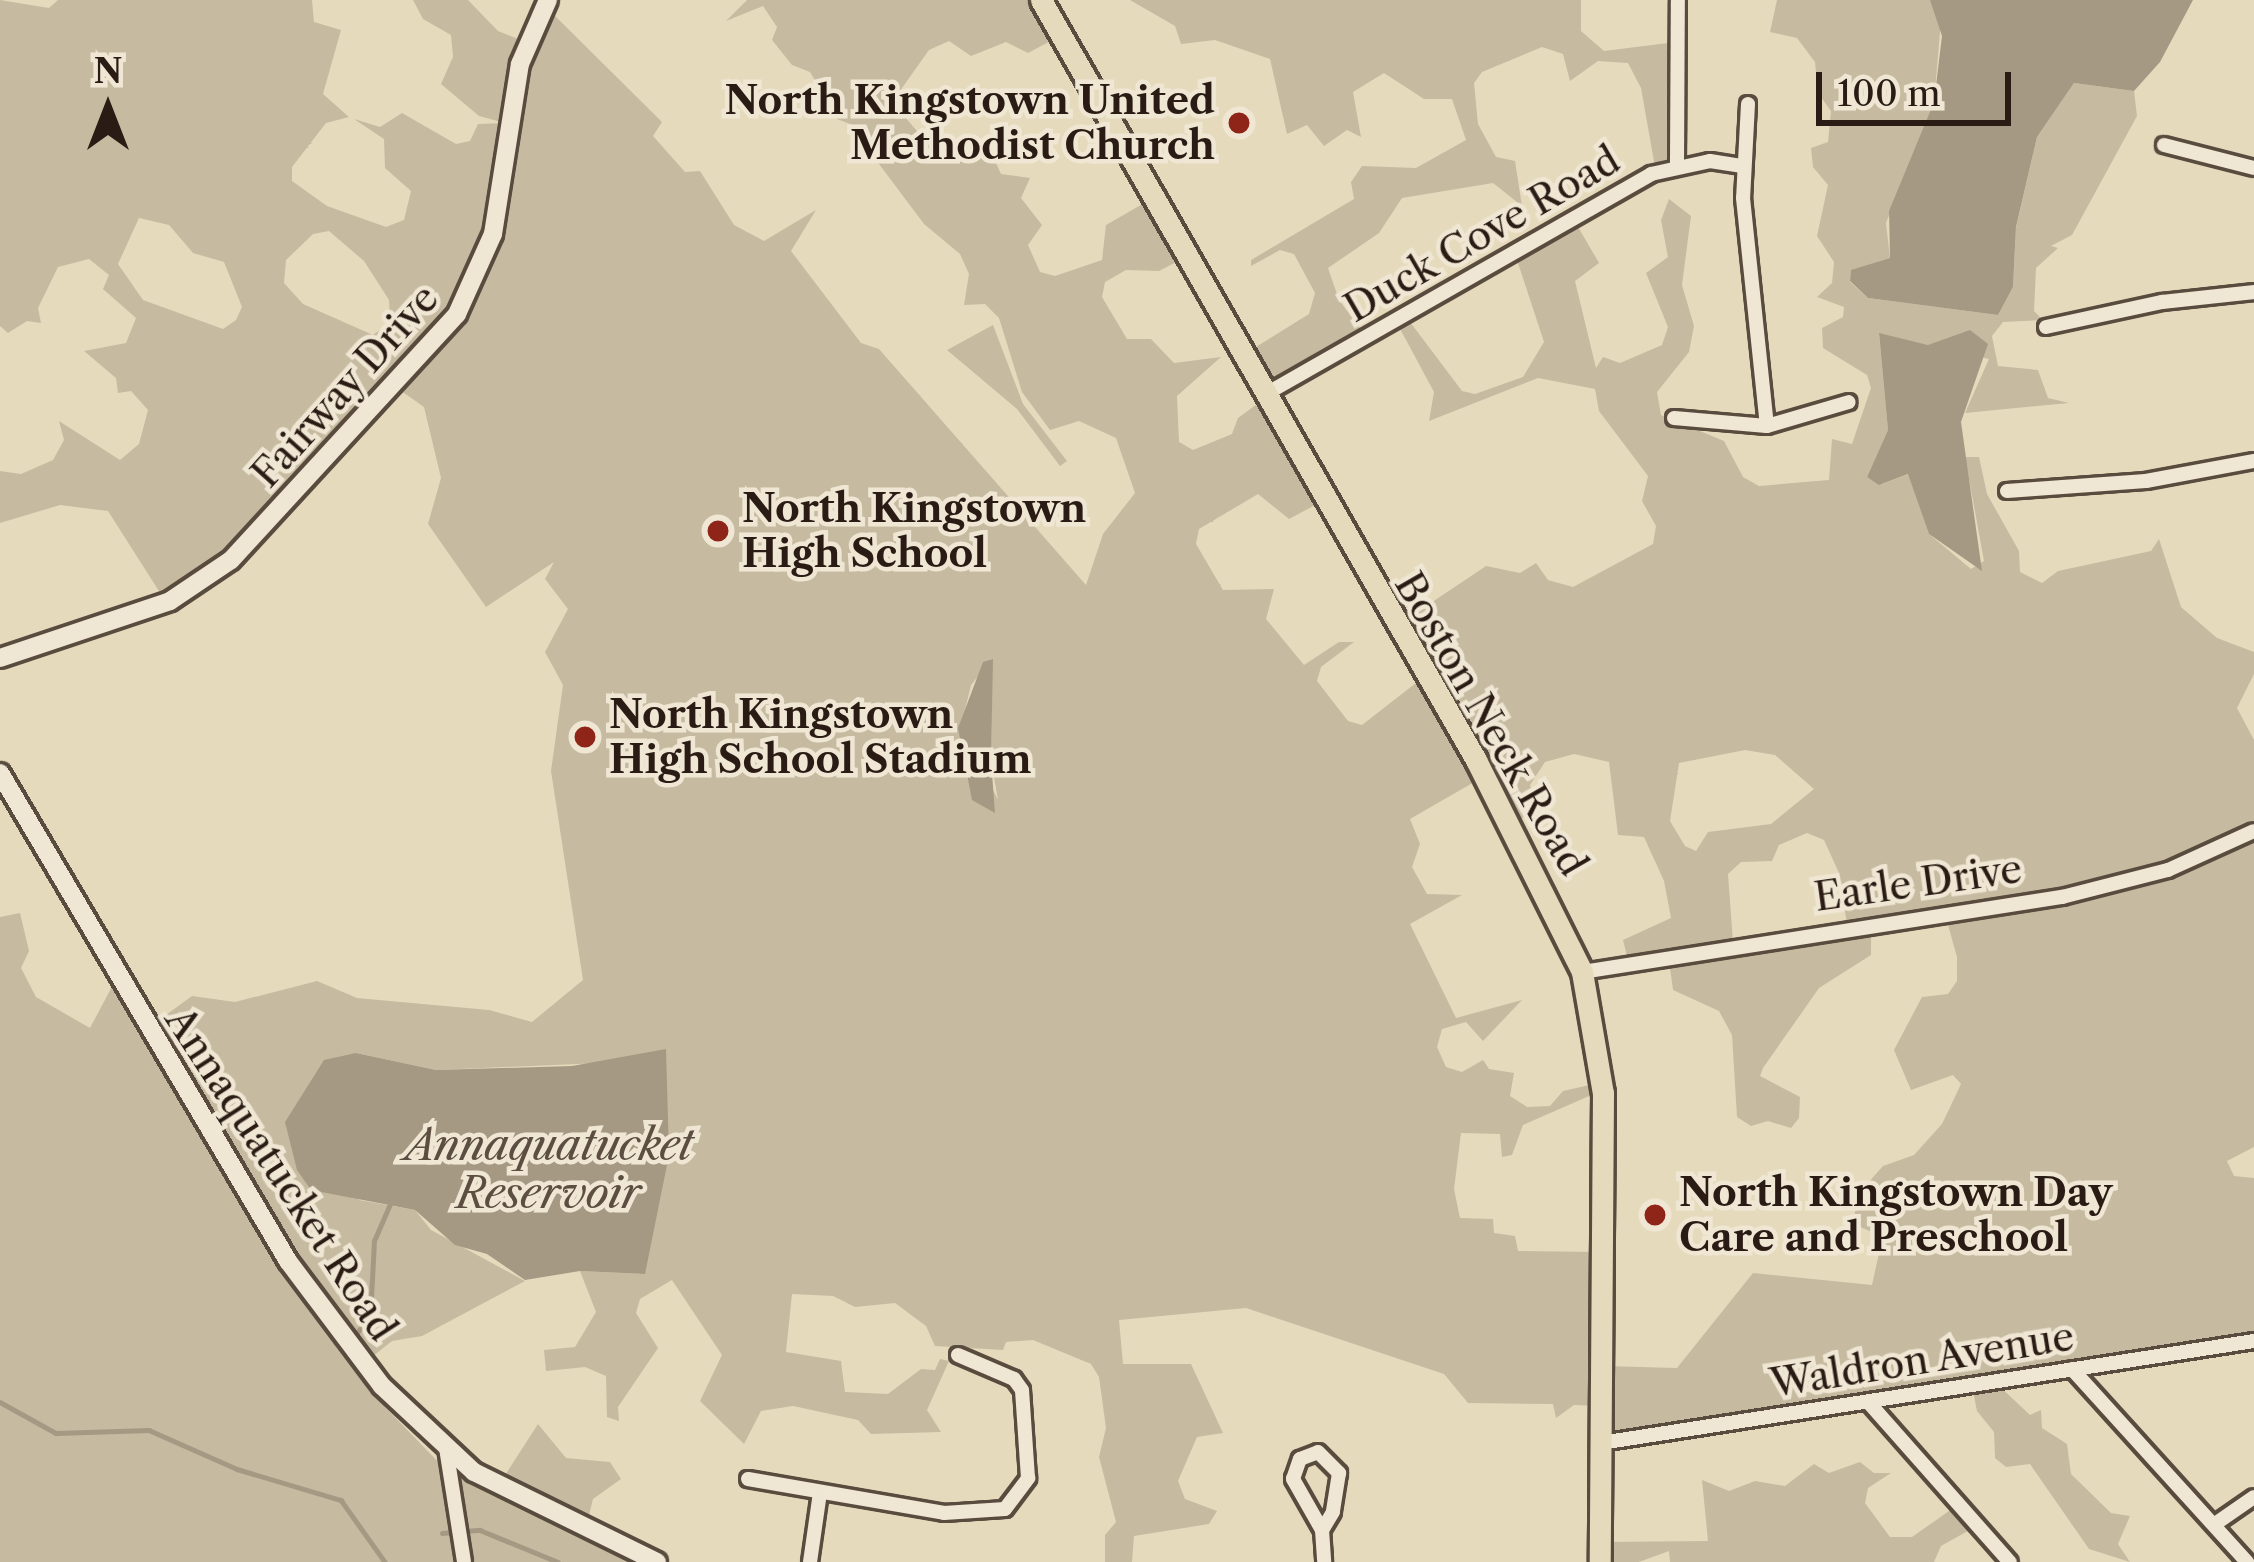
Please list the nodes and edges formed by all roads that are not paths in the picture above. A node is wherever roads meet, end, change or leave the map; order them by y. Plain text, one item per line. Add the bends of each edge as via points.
1 (548, 0) edge
2 (1041, 0) edge
3 (1678, 0) edge
4 (1748, 104) dead end
5 (2164, 145) dead end
6 (1677, 164) junction
7 (1742, 166) junction
8 (2254, 168) edge
9 (2254, 292) edge
10 (2046, 327) dead end
11 (1264, 395) junction
12 (1849, 402) dead end
13 (1674, 418) dead end
14 (1767, 426) junction
15 (2254, 461) edge
16 (2007, 490) dead end
17 (0, 658) edge
18 (0, 772) edge
19 (2254, 830) edge
20 (1582, 973) junction
21 (2254, 1341) edge
22 (958, 1355) dead end
23 (2072, 1369) junction
24 (1870, 1404) junction
25 (1601, 1443) junction
26 (446, 1448) junction
27 (748, 1479) dead end
28 (820, 1493) junction
29 (2254, 1497) edge
30 (2215, 1524) junction
31 (1322, 1530) junction
32 (464, 1562) edge
33 (657, 1562) edge
34 (810, 1562) edge
35 (1324, 1562) edge
36 (1600, 1562) edge
37 (2010, 1562) edge
38 (2247, 1562) edge

1 - 17 street, Fairway Drive via 520,64 493,233 457,314 232,560 170,602
2 - 11 main road, Boston Neck Road
3 - 6 street
4 - 7 street
5 - 8 street
6 - 7 street, Duck Cove Road
6 - 11 street, Duck Cove Road
7 - 14 street
9 - 10 street
11 - 20 main road, Boston Neck Road via 1487,780
12 - 14 street
13 - 14 street
15 - 16 street via 2146,481
18 - 26 street, Annaquatucket Road via 288,1261 382,1386
19 - 20 street, Earle Drive via 2168,870 2062,896
20 - 25 main road, Boston Neck Road via 1603,1093
21 - 23 street, Waldron Avenue
22 - 28 street via 1015,1379 1022,1390 1031,1455 1021,1496 985,1515
23 - 24 street, Waldron Avenue
23 - 30 street
24 - 25 street, Waldron Avenue
24 - 37 street
25 - 36 main road, Boston Neck Road
26 - 32 street
26 - 33 street, Annaquatucket Road via 475,1472
27 - 28 street
28 - 34 street
29 - 30 street
30 - 38 street
31 - 31 street via 1293,1479 1300,1459 1318,1452 1339,1473 1334,1512
31 - 35 street

